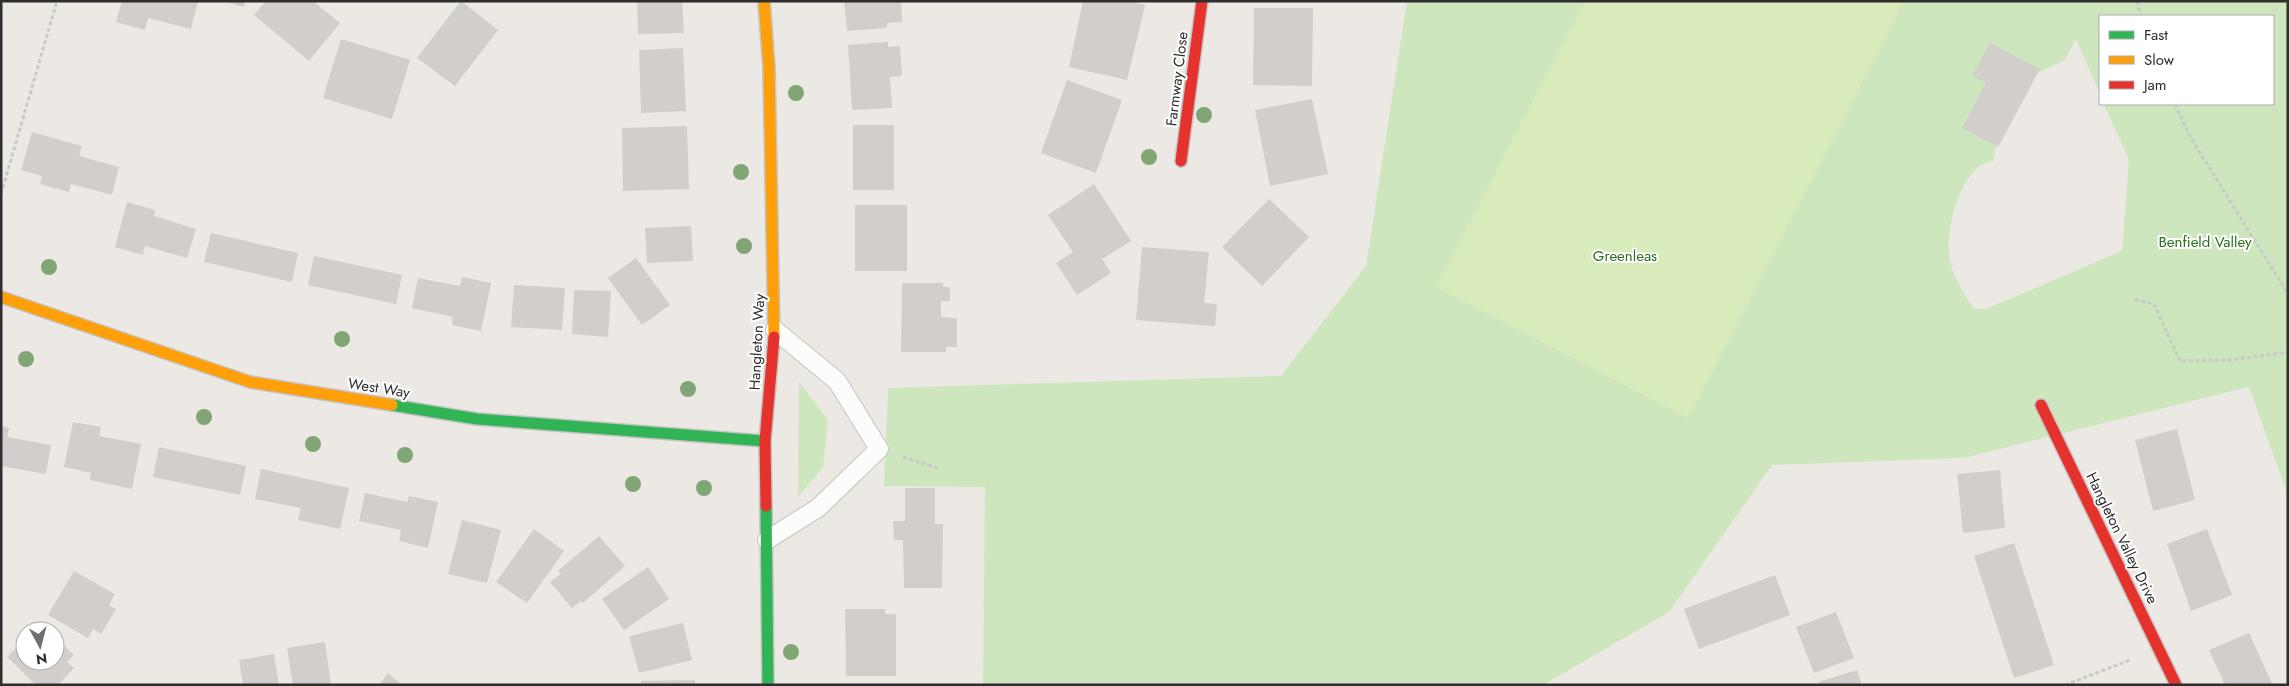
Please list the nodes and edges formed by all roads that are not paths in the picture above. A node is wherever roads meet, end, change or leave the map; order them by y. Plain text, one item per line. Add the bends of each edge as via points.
1 (764, 1) edge
2 (1202, 1) edge
3 (1181, 161) dead end
4 (1, 297) edge
5 (775, 330) junction
6 (2041, 405) dead end
7 (765, 441) junction
8 (767, 540) junction
9 (768, 685) edge
10 (2176, 685) edge

1 - 5 street, Hangleton Way via 769,68
2 - 3 street, Farmway Close
4 - 7 street, West Way via 250,382 477,419
5 - 7 street, Hangleton Way
5 - 8 lane via 837,381 879,449 818,508
6 - 10 street, Hangleton Valley Drive
7 - 8 street, Hangleton Way
8 - 9 street, Hangleton Way

